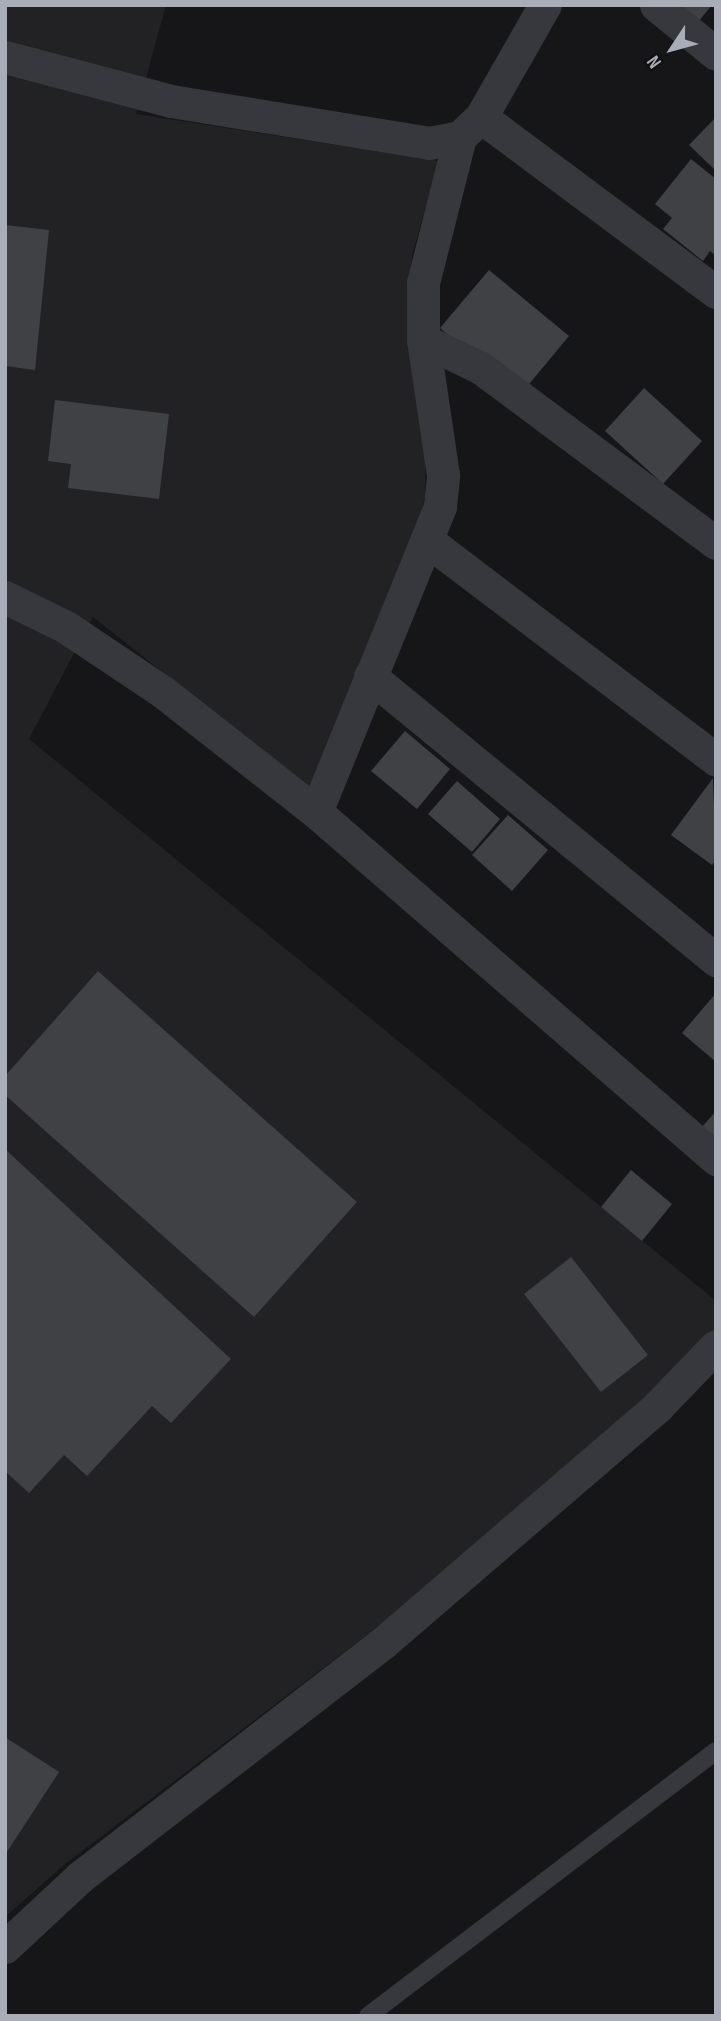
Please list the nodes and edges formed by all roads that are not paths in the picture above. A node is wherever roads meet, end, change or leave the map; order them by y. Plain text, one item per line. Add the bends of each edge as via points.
1 (545, 5) edge
2 (656, 5) edge
3 (716, 54) edge
4 (5, 57) edge
5 (470, 127) junction
6 (716, 292) edge
7 (424, 340) junction
8 (428, 541) junction
9 (716, 543) edge
10 (5, 597) edge
11 (370, 676) junction
12 (716, 760) edge
13 (316, 812) junction
14 (716, 960) edge
15 (716, 1159) edge
16 (716, 1346) edge
17 (716, 1751) edge
18 (5, 1947) edge
19 (368, 2016) edge

1 - 5 street
2 - 3 street
4 - 5 street via 171,101 429,143
5 - 6 street
5 - 7 street via 423,283
7 - 8 street via 443,475
7 - 9 street via 481,368
8 - 11 street
8 - 12 street
10 - 13 street via 66,627 163,692
11 - 13 street
11 - 14 street
13 - 15 street
16 - 18 street via 658,1406 384,1642 80,1877
17 - 19 lane

